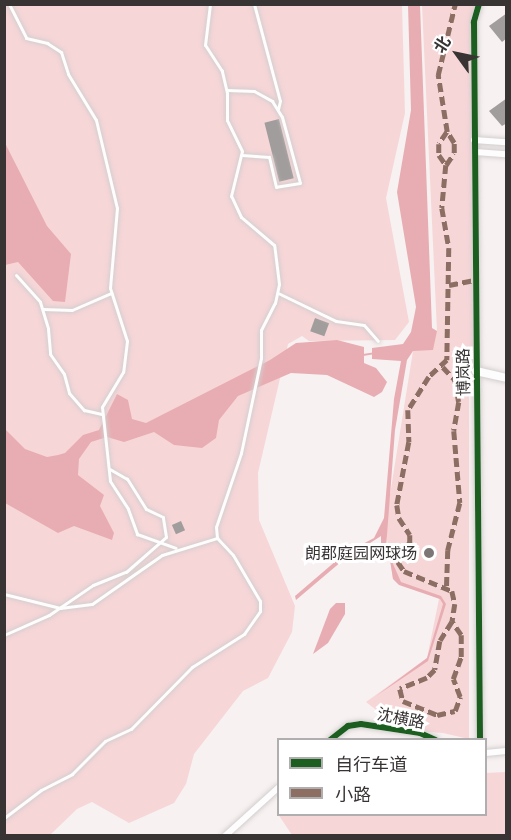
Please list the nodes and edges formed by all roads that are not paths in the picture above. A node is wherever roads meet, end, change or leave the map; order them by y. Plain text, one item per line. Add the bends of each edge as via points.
1 (9, 4) edge
2 (210, 4) edge
3 (254, 4) edge
4 (479, 4) edge
5 (227, 90) junction
6 (278, 109) junction
7 (474, 140) junction
8 (507, 142) edge
9 (475, 152) junction
10 (507, 154) edge
11 (242, 155) junction
12 (16, 274) dead end
13 (111, 293) junction
14 (278, 293) junction
15 (43, 309) junction
16 (378, 341) dead end
17 (476, 371) junction
18 (507, 378) edge
19 (102, 414) junction
20 (110, 469) junction
21 (217, 538) junction
22 (163, 542) junction
23 (176, 548) junction
24 (4, 594) edge
25 (60, 608) junction
26 (4, 635) edge
27 (333, 738) edge
28 (431, 738) edge
29 (480, 738) edge
30 (507, 751) edge
31 (487, 753) edge
32 (277, 790) edge
33 (4, 818) edge
34 (225, 836) edge

1 - 13 lane via 26,38 62,52 68,74 96,120 117,208
2 - 5 lane via 205,45 222,71
3 - 6 lane via 280,101
4 - 7 street, 博岚路 via 474,22
5 - 6 lane via 254,91
5 - 11 lane via 227,120
6 - 11 lane via 300,183 276,187 269,158
7 - 8 street
7 - 9 street, 博岚路
9 - 10 street
9 - 17 street, 博岚路
11 - 14 lane via 231,196 242,217 274,245
12 - 15 lane via 32,289
13 - 15 lane via 72,310
13 - 19 lane via 123,323 127,354 119,381 104,400
14 - 16 lane via 336,321 364,325
14 - 21 lane via 261,330 261,358 236,471 216,527
15 - 19 lane via 50,354 64,374 69,393 84,410
17 - 18 main road
17 - 29 street, 博岚路
19 - 20 lane
20 - 22 lane via 114,492 128,508 137,534 149,541
20 - 22 lane via 127,479 146,509 163,517 167,531
21 - 23 lane
21 - 33 lane via 233,555 260,601 255,624 192,667 130,729 105,741 72,774 41,790
22 - 23 lane
22 - 25 lane via 126,572 71,597
23 - 25 lane via 92,604
24 - 25 lane
25 - 26 lane
27 - 28 street, 沈横路 via 348,726 361,724
30 - 31 street
32 - 34 street

